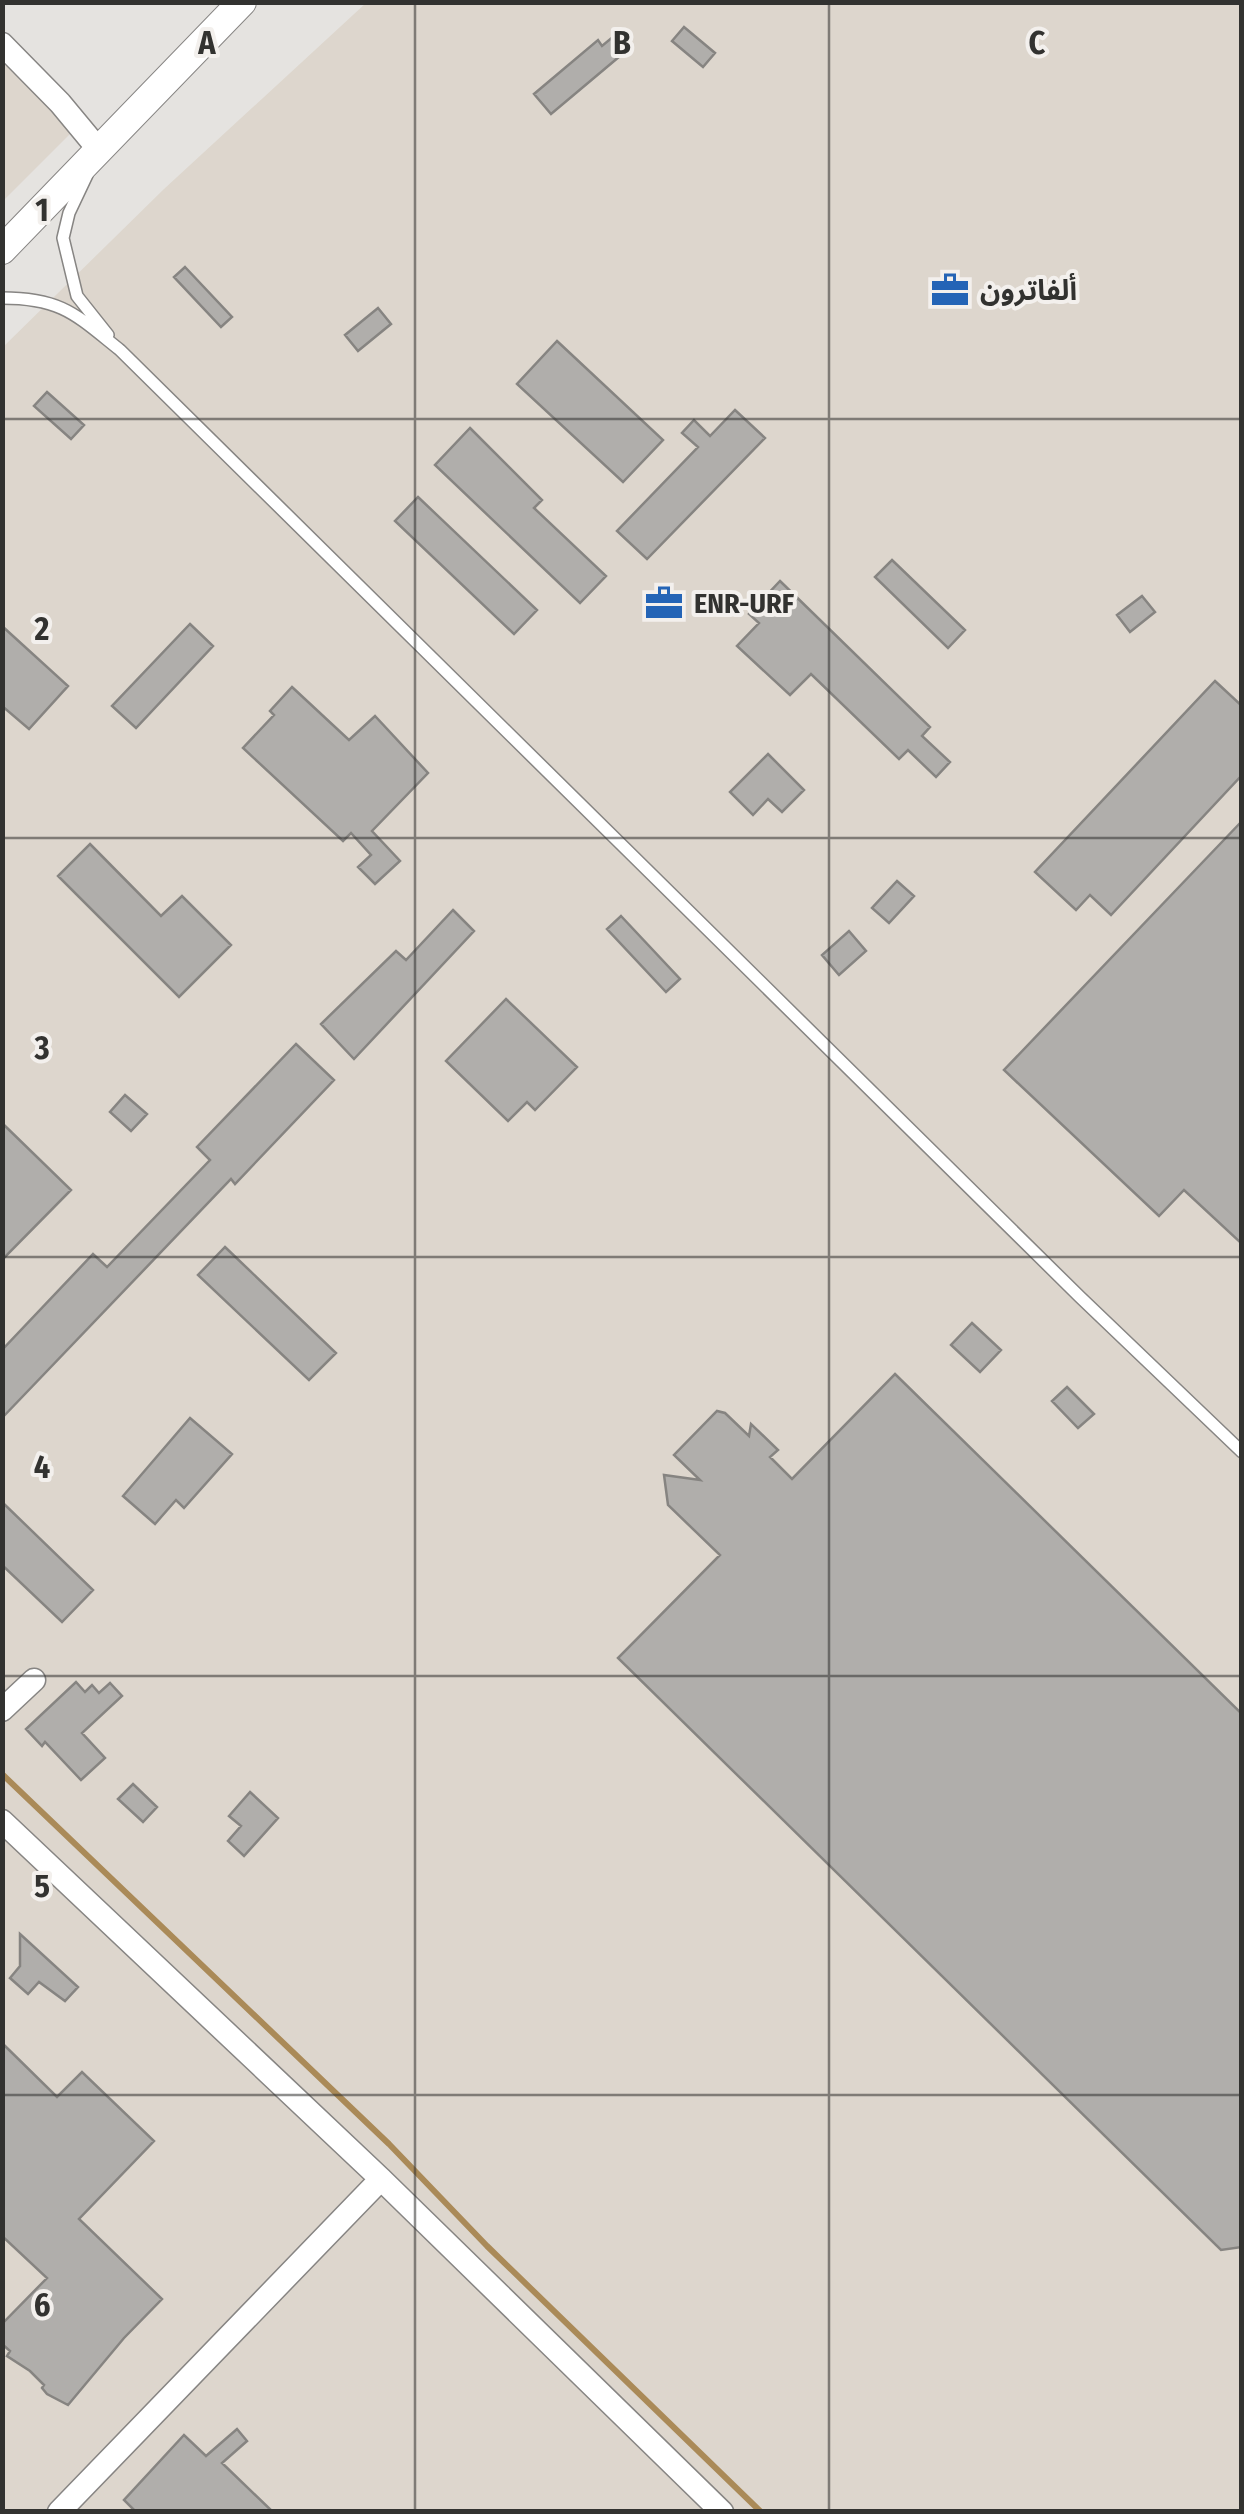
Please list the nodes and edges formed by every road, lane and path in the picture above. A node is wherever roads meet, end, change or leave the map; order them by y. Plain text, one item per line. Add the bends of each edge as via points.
1 (242, 2) edge
2 (2, 44) edge
3 (99, 150) junction
4 (2, 250) edge
5 (2, 298) edge
6 (120, 350) junction
7 (1242, 1452) edge
8 (34, 1680) dead end
9 (2, 1710) edge
10 (2, 1821) edge
11 (381, 2180) junction
12 (59, 2512) edge
13 (722, 2512) edge

1 - 3 street
2 - 3 street
3 - 4 street
3 - 6 lane via 64,238 78,296
5 - 6 lane via 36,298 69,310
6 - 7 lane
8 - 9 street
10 - 11 street
11 - 12 street
11 - 13 street

